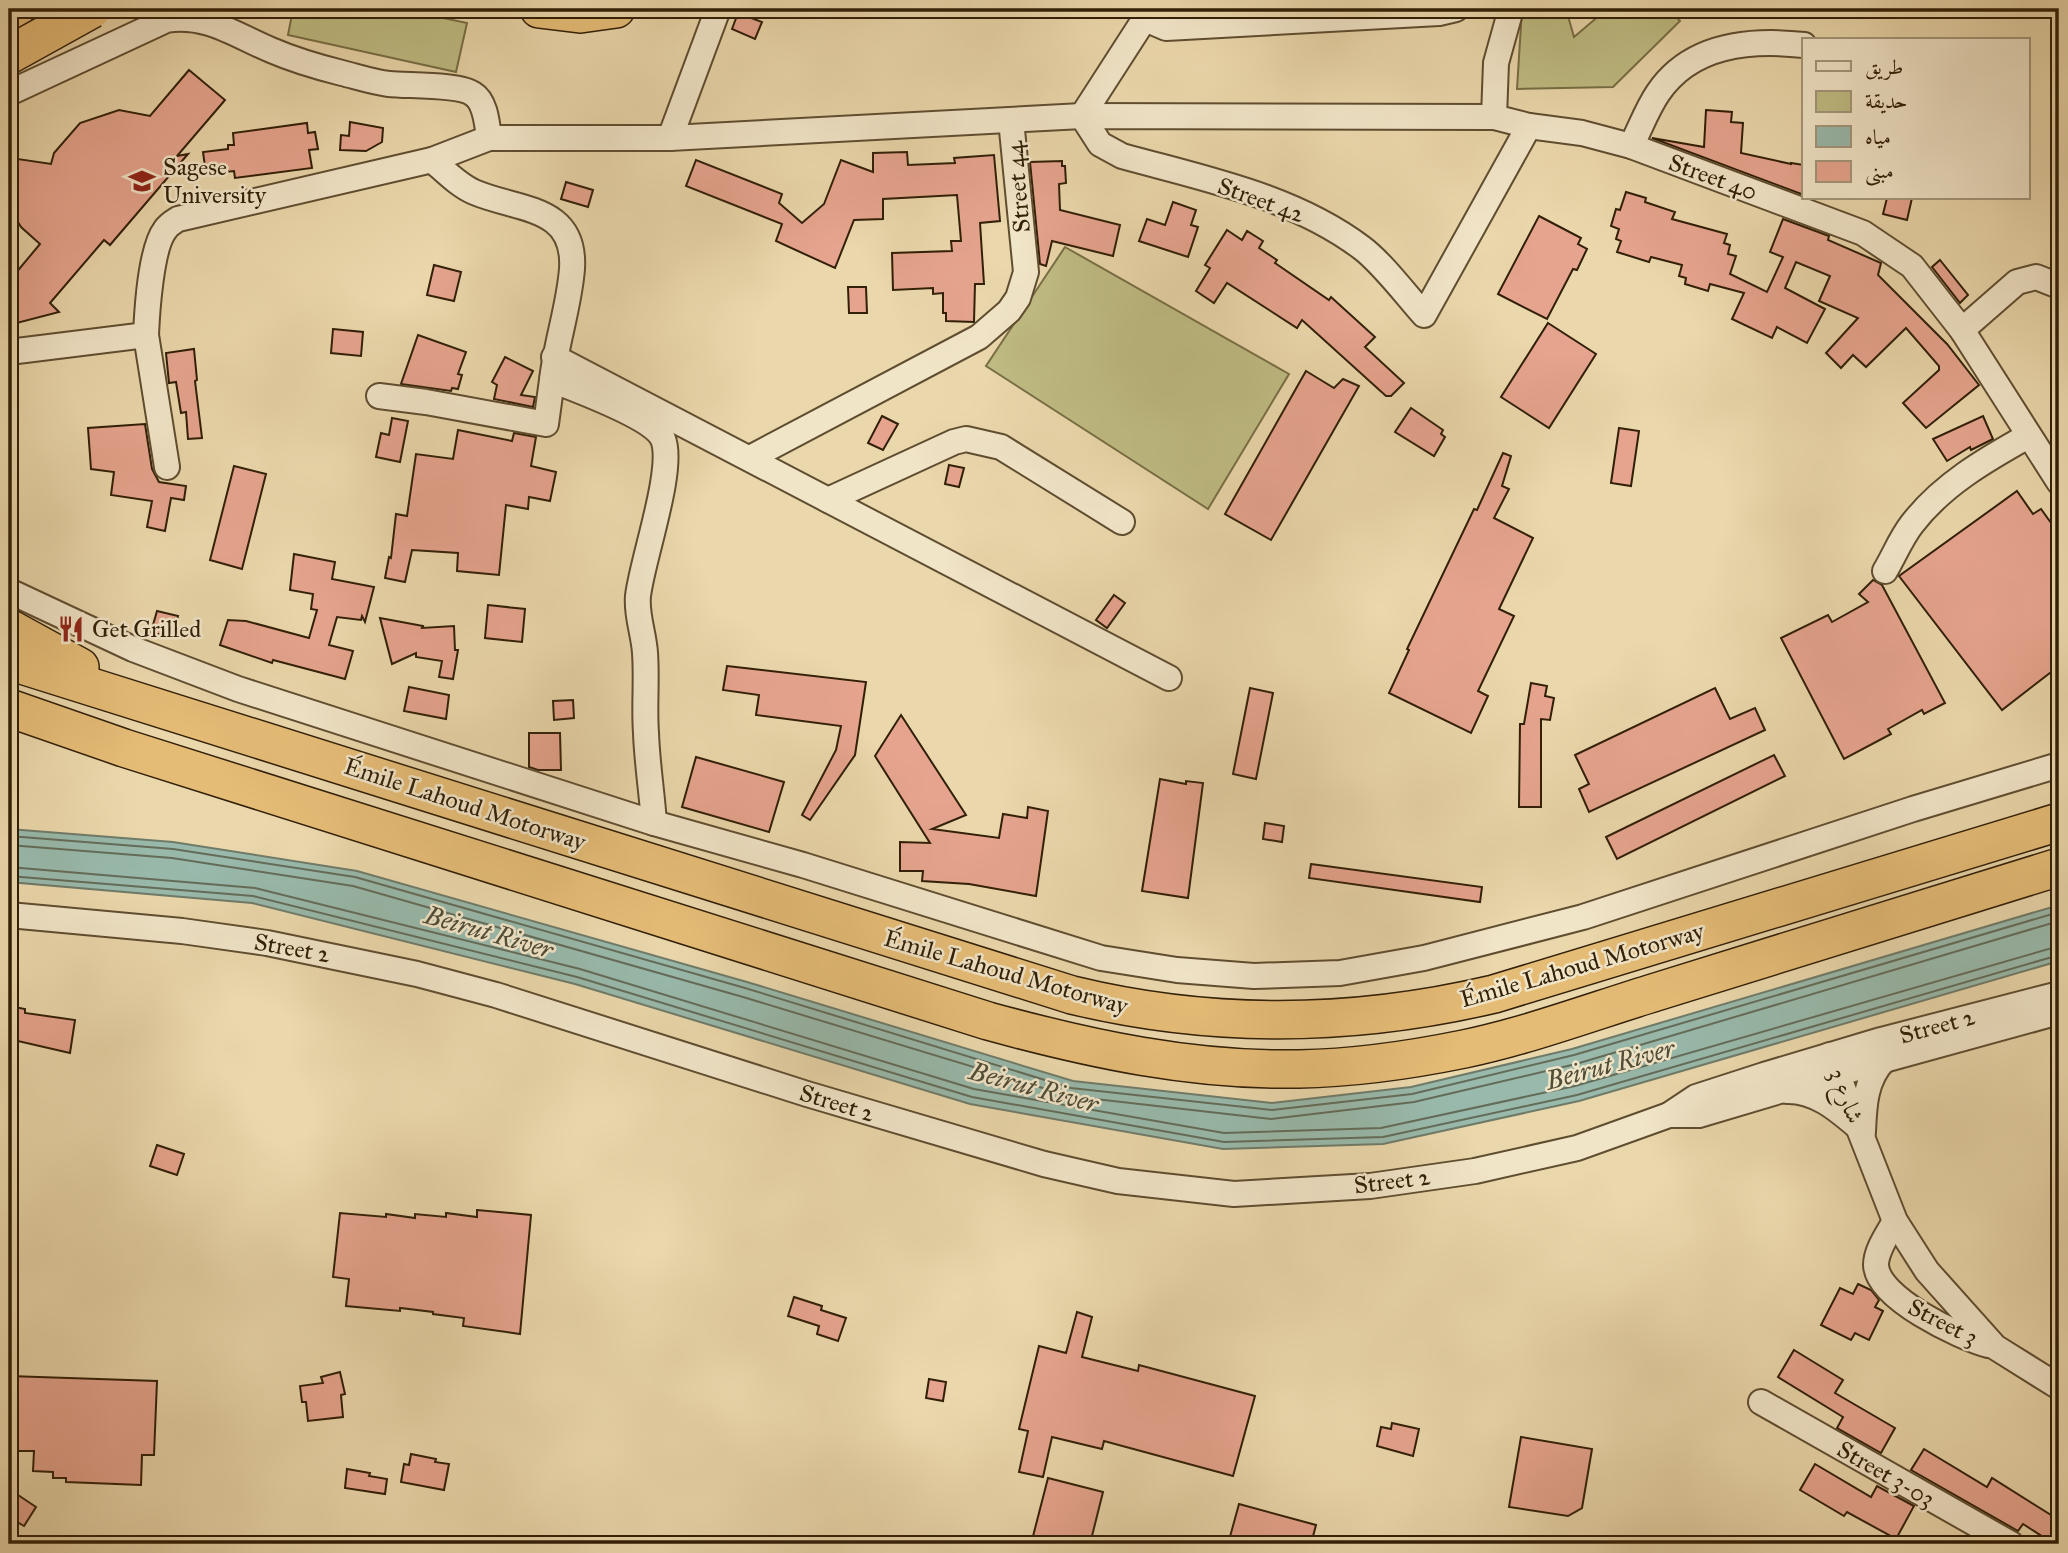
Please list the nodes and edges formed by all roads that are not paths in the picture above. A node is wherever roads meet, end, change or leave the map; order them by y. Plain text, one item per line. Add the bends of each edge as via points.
1 (16, 9) edge
2 (92, 9) edge
3 (539, 9) edge
4 (617, 9) edge
5 (718, 9) edge
6 (1456, 9) edge
7 (1511, 9) edge
8 (9, 13) edge
9 (1148, 14) edge
10 (9, 29) edge
11 (1802, 45) edge
12 (9, 55) edge
13 (9, 67) edge
14 (58, 71) junction
15 (10, 93) edge
16 (1082, 116) junction
17 (1494, 117) junction
18 (1011, 120) junction
19 (1529, 127) junction
20 (489, 138) junction
21 (670, 138) junction
22 (1631, 146) junction
23 (432, 160) junction
24 (2059, 286) edge
25 (1962, 331) junction
26 (146, 335) junction
27 (9, 352) edge
28 (553, 368) junction
29 (379, 396) dead end
30 (2028, 436) junction
31 (750, 458) junction
32 (167, 467) dead end
33 (2059, 482) edge
34 (828, 500) junction
35 (1122, 523) dead end
36 (1885, 571) dead end
37 (9, 591) edge
38 (9, 628) edge
39 (9, 661) edge
40 (1169, 678) dead end
41 (152, 705) junction
42 (9, 708) edge
43 (9, 735) edge
44 (124, 748) junction
45 (2059, 765) edge
46 (2059, 822) edge
47 (654, 823) junction
48 (2059, 867) edge
49 (9, 915) edge
50 (2059, 994) edge
51 (2059, 1012) edge
52 (1884, 1060) junction
53 (1834, 1065) junction
54 (1771, 1092) junction
55 (1669, 1115) junction
56 (1861, 1133) junction
57 (1895, 1221) junction
58 (1937, 1283) junction
59 (1909, 1307) junction
60 (1995, 1347) junction
61 (2059, 1387) edge
62 (1761, 1402) dead end
63 (2011, 1544) edge

1 - 8 highway
2 - 12 highway, bridge
3 - 4 highway via 580,14
5 - 21 street
6 - 9 street via 1166,28
7 - 17 street via 1496,64
9 - 16 street
10 - 14 street via 24,56
11 - 22 street via 1735,44 1701,55 1658,93
13 - 15 street
14 - 15 street
14 - 20 street via 166,20 196,18 335,71 379,82 472,93 482,104
16 - 17 street, Street 40
16 - 18 street, Street 40
16 - 19 street, Street 42 via 1100,144 1122,156 1286,204 1327,225 1364,250 1424,315
17 - 19 street, Street 40
18 - 21 street, Street 40
18 - 31 street, Street 44 via 1026,272 1009,311 979,337
19 - 22 street, Street 40 via 1582,133
20 - 21 street, Street 40
20 - 23 street
22 - 25 street, Street 40 via 1863,233 1912,266
23 - 26 street via 190,215 172,223 158,247
23 - 28 street via 467,189 528,208 558,223 567,235 572,271
24 - 25 street via 2036,277 2017,282
25 - 30 street, Street 40
26 - 27 street
26 - 32 street
28 - 29 street via 546,424
28 - 31 street
28 - 47 street via 647,423 665,446 661,497 638,600
30 - 33 street, Street 40
30 - 36 street via 1947,488 1912,524
31 - 34 street
34 - 35 street via 966,439 1001,447
34 - 40 street
37 - 47 street via 204,677
38 - 41 highway
39 - 41 highway, Émile Lahoud Motorway
41 - 46 highway, Émile Lahoud Motorway via 1060,992 1115,1006 1225,1019 1369,1015 1466,1000
42 - 44 highway
43 - 44 highway
44 - 48 highway, Émile Lahoud Motorway via 988,1021 1124,1055 1236,1068 1350,1066 1467,1048
45 - 47 street via 1583,917 1424,958 1340,973 1254,976 1101,958 803,864
49 - 55 street, Street 2 via 267,943 417,974 1044,1164 1118,1181 1234,1194 1370,1186 1475,1171 1577,1148
50 - 53 street, Street 2
51 - 52 street, Street 2
52 - 53 street, Street 2
52 - 56 street via 1870,1081
53 - 54 street, Street 2
53 - 55 street via 1696,1097
53 - 56 street, شارع 3
54 - 55 street, Street 2 via 1699,1115
54 - 56 street via 1811,1094
56 - 57 street, Street 3
57 - 58 street, Street 3
57 - 59 street, Street 3 via 1876,1264 1882,1283
58 - 59 street
58 - 60 street, Street 3
59 - 60 street, Street 3
60 - 61 street, Street 3
62 - 63 street, Street 3-03

